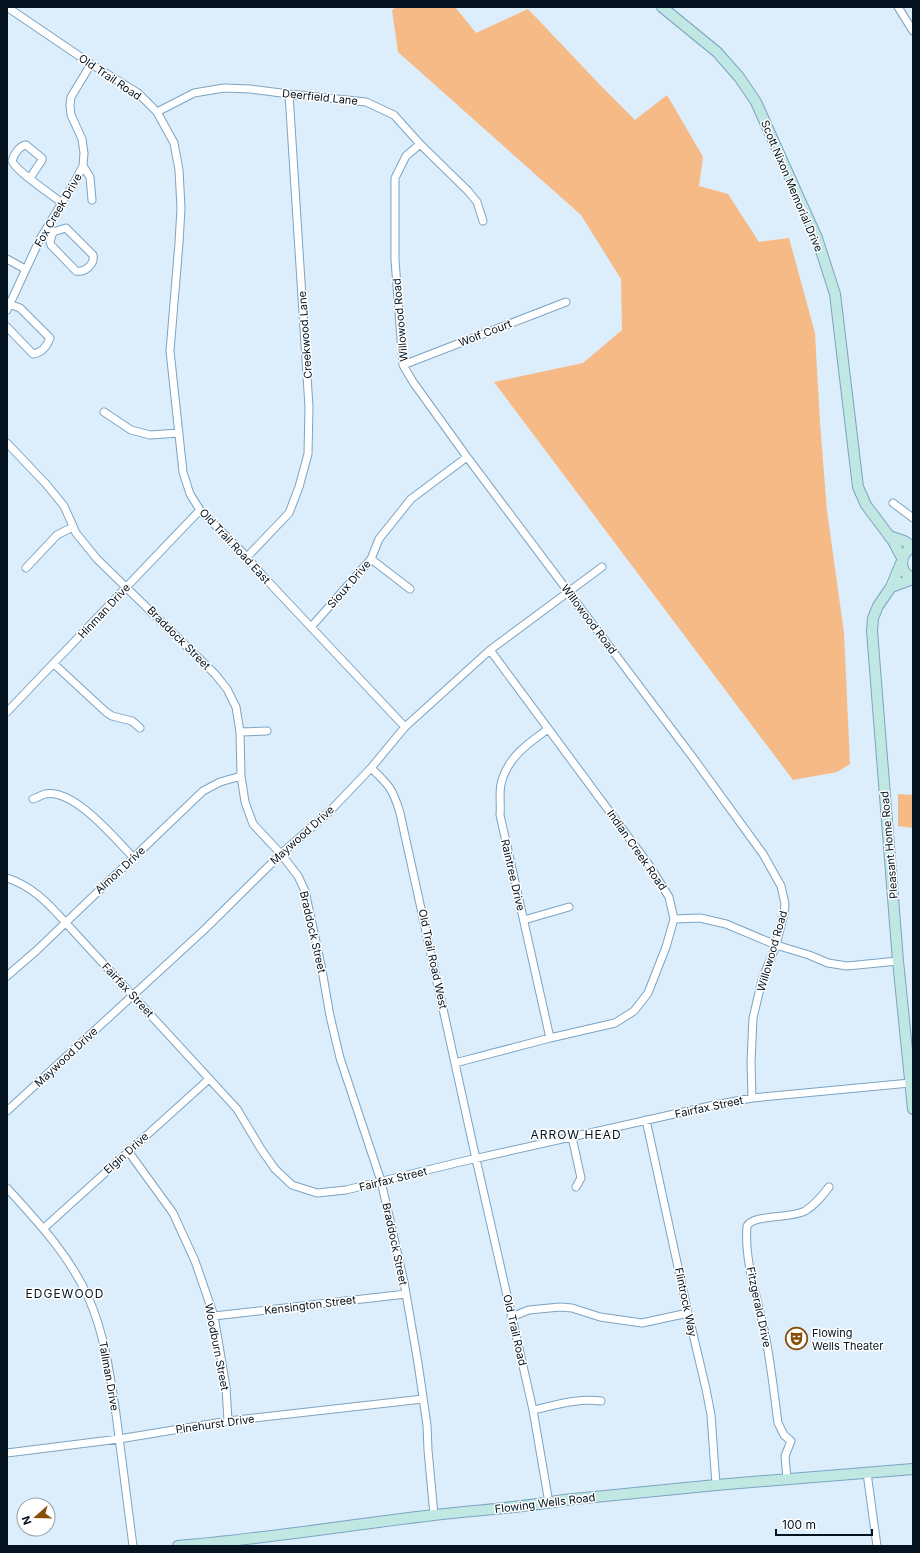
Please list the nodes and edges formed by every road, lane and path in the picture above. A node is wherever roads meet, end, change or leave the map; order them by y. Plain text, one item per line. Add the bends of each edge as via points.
1 (7, 7) edge
2 (898, 7) edge
3 (668, 9) edge
4 (913, 31) edge
5 (91, 64) junction
6 (289, 94) junction
7 (157, 112) junction
8 (420, 144) junction
9 (83, 166) junction
10 (30, 178) junction
11 (92, 200) dead end
12 (62, 203) junction
13 (483, 221) dead end
14 (50, 230) junction
15 (7, 259) edge
16 (25, 269) junction
17 (176, 293) joint
18 (566, 302) dead end
19 (8, 307) edge
20 (7, 327) edge
21 (404, 365) junction
22 (104, 412) dead end
23 (179, 433) junction
24 (9, 448) edge
25 (467, 457) junction
26 (893, 502) dead end
27 (200, 510) junction
28 (913, 518) edge
29 (72, 527) junction
30 (889, 536) junction
31 (913, 547) edge
32 (247, 557) junction
33 (371, 560) junction
34 (902, 561) junction
35 (602, 567) dead end
36 (26, 568) dead end
37 (913, 579) edge
38 (127, 587) junction
39 (892, 587) junction
40 (410, 589) dead end
41 (568, 592) junction
42 (312, 626) junction
43 (490, 650) junction
44 (54, 664) junction
45 (7, 712) edge
46 (405, 727) junction
47 (140, 728) dead end
48 (548, 729) junction
49 (267, 731) dead end
50 (240, 732) junction
51 (371, 768) junction
52 (241, 776) junction
53 (33, 799) dead end
54 (281, 854) junction
55 (133, 857) junction
56 (7, 878) edge
57 (569, 907) dead end
58 (674, 919) junction
59 (524, 920) junction
60 (65, 922) junction
61 (776, 946) junction
62 (898, 961) junction
63 (7, 976) edge
64 (133, 995) junction
65 (550, 1038) junction
66 (455, 1063) junction
67 (209, 1079) junction
68 (910, 1083) junction
69 (752, 1098) junction
70 (913, 1108) edge
71 (7, 1111) edge
72 (646, 1120) junction
73 (572, 1137) junction
74 (128, 1151) junction
75 (476, 1159) junction
76 (381, 1181) junction
77 (576, 1187) dead end
78 (829, 1187) dead end
79 (7, 1188) edge
80 (44, 1228) junction
81 (406, 1294) junction
82 (688, 1313) junction
83 (214, 1316) junction
84 (511, 1317) junction
85 (423, 1399) junction
86 (600, 1402) dead end
87 (533, 1410) junction
88 (228, 1421) junction
89 (119, 1439) junction
90 (7, 1453) edge
91 (913, 1469) edge
92 (867, 1472) junction
93 (787, 1479) junction
94 (716, 1484) junction
95 (549, 1502) junction
96 (434, 1515) junction
97 (234, 1544) edge
98 (133, 1546) edge
99 (178, 1546) edge
100 (877, 1546) edge

1 - 5 street, Old Trail Road
2 - 4 street
3 - 30 main road, Scott Nixon Memorial Drive via 717,52 756,102 817,238 835,294 858,487 866,505
5 - 7 street, Old Trail Road via 138,93
5 - 9 street, Fox Creek Drive via 74,90 70,105 82,139
6 - 7 street, Deerfield Lane via 224,88 194,93
6 - 8 street, Deerfield Lane via 366,102 394,115
6 - 32 street, Creekwood Lane via 309,407 308,454 299,487 288,513
7 - 17 street, Old Trail Road via 174,143 179,170 181,208
8 - 13 street, Deerfield Lane via 473,196
8 - 21 street, Willowood Road via 406,156 395,178 395,260
9 - 11 street via 90,177
9 - 12 street, Fox Creek Drive
10 - 10 street via 12,161 14,155 26,144 42,158
10 - 12 street
12 - 14 street, Fox Creek Drive
14 - 14 street via 66,228 94,255 92,264 84,270 76,271 51,245
14 - 16 street, Fox Creek Drive via 40,238
15 - 16 street
16 - 19 street, Fox Creek Drive
17 - 23 street, Old Trail Road East via 170,351
18 - 21 street, Wolf Court
19 - 20 street via 20,308 50,338 48,345 33,354
21 - 25 street, Willowood Road via 413,382
22 - 23 street via 131,430 150,435
23 - 27 street, Old Trail Road East via 183,472 190,494
24 - 29 street, Braddock Street via 46,484 64,506
25 - 33 street, Sioux Drive via 411,499 379,539
25 - 41 street, Willowood Road
26 - 28 street
27 - 32 street, Old Trail Road East
27 - 38 street, Hinman Drive
29 - 36 street via 57,535
29 - 38 street, Braddock Street via 98,559
30 - 31 main road
30 - 34 main road, Scott Nixon Memorial Drive
31 - 34 main road via 905,553
32 - 42 street, Old Trail Road East
33 - 40 street
33 - 42 street, Sioux Drive
34 - 37 main road, Scott Nixon Memorial Drive via 905,573
34 - 39 main road, Pleasant Home Road
35 - 41 street, Maywood Drive
37 - 39 main road
38 - 44 street, Hinman Drive
38 - 50 street, Braddock Street via 227,689 236,707
39 - 62 main road, Pleasant Home Road via 878,606 873,618 872,631
41 - 43 street, Maywood Drive
41 - 61 street, Willowood Road via 763,854 781,886 785,904
42 - 46 street, Old Trail Road East
43 - 46 street, Maywood Drive
43 - 48 street, Indian Creek Road
44 - 45 street, Hinman Drive
44 - 47 street via 106,712 132,721
46 - 51 street, Maywood Drive
48 - 58 street, Indian Creek Road via 650,865 669,897
48 - 59 street, Raintree Drive via 526,744 510,762 501,785 500,815
49 - 50 street
50 - 52 street, Braddock Street
51 - 54 street, Maywood Drive via 330,811
51 - 66 street, Old Trail Road West via 394,794 400,813
52 - 54 street, Braddock Street via 245,802 253,824
52 - 55 street, Almon Drive via 220,782 203,791
53 - 55 street via 45,794 71,800 90,813
54 - 64 street, Maywood Drive
54 - 76 street, Braddock Street via 298,876 305,891 340,1058
55 - 60 street, Almon Drive
56 - 60 street, Fairfax Street via 36,892
57 - 59 street
58 - 61 street via 700,918 726,924
58 - 65 street, Indian Creek Road via 648,993 634,1010 615,1023
59 - 65 street, Raintree Drive
60 - 63 street, Almon Drive
60 - 64 street, Fairfax Street
61 - 62 street via 828,963 847,966
61 - 69 street, Willowood Road via 762,980 753,1018
62 - 68 main road, Pleasant Home Road
64 - 67 street, Fairfax Street
64 - 71 street, Maywood Drive
65 - 66 street, Indian Creek Road
66 - 75 street, Old Trail Road West
67 - 74 street, Elgin Drive
67 - 76 street, Fairfax Street via 236,1109 275,1169 292,1186 317,1193 346,1190
68 - 69 street, Fairfax Street
68 - 70 main road, Pleasant Home Road
69 - 72 street, Fairfax Street
72 - 73 street, Fairfax Street
72 - 82 street, Flintrock Way
73 - 75 street, Fairfax Street
73 - 77 street via 581,1178
74 - 80 street, Elgin Drive
74 - 83 street, Woodburn Street via 173,1213 195,1261
75 - 76 street, Fairfax Street
75 - 84 street, Old Trail Road
76 - 81 street, Braddock Street
78 - 93 street, Fitzgerald Drive via 815,1204 805,1211 793,1216 753,1220 747,1226 748,1253 765,1334 778,1422 784,1435 791,1441 785,1456
79 - 80 street, Tallman Drive
80 - 89 street, Tallman Drive via 80,1280 92,1307 109,1363
81 - 83 street, Kensington Street
81 - 85 street, Braddock Street
82 - 84 street via 642,1323 560,1307 529,1310
82 - 94 street, Flintrock Way via 706,1389
83 - 88 street, Woodburn Street via 226,1386
84 - 87 street, Old Trail Road
85 - 88 street, Pinehurst Drive
85 - 96 street, Braddock Street
86 - 87 street via 587,1399
87 - 95 street, Old Trail Road
88 - 89 street, Pinehurst Drive
89 - 90 street, Pinehurst Drive
89 - 98 street, Tallman Drive
91 - 92 main road, Flowing Wells Road
92 - 93 main road, Flowing Wells Road
92 - 100 street
93 - 94 main road, Flowing Wells Road
94 - 95 main road, Flowing Wells Road
95 - 96 main road, Flowing Wells Road
96 - 97 main road, Flowing Wells Road
97 - 99 main road, Flowing Wells Road

